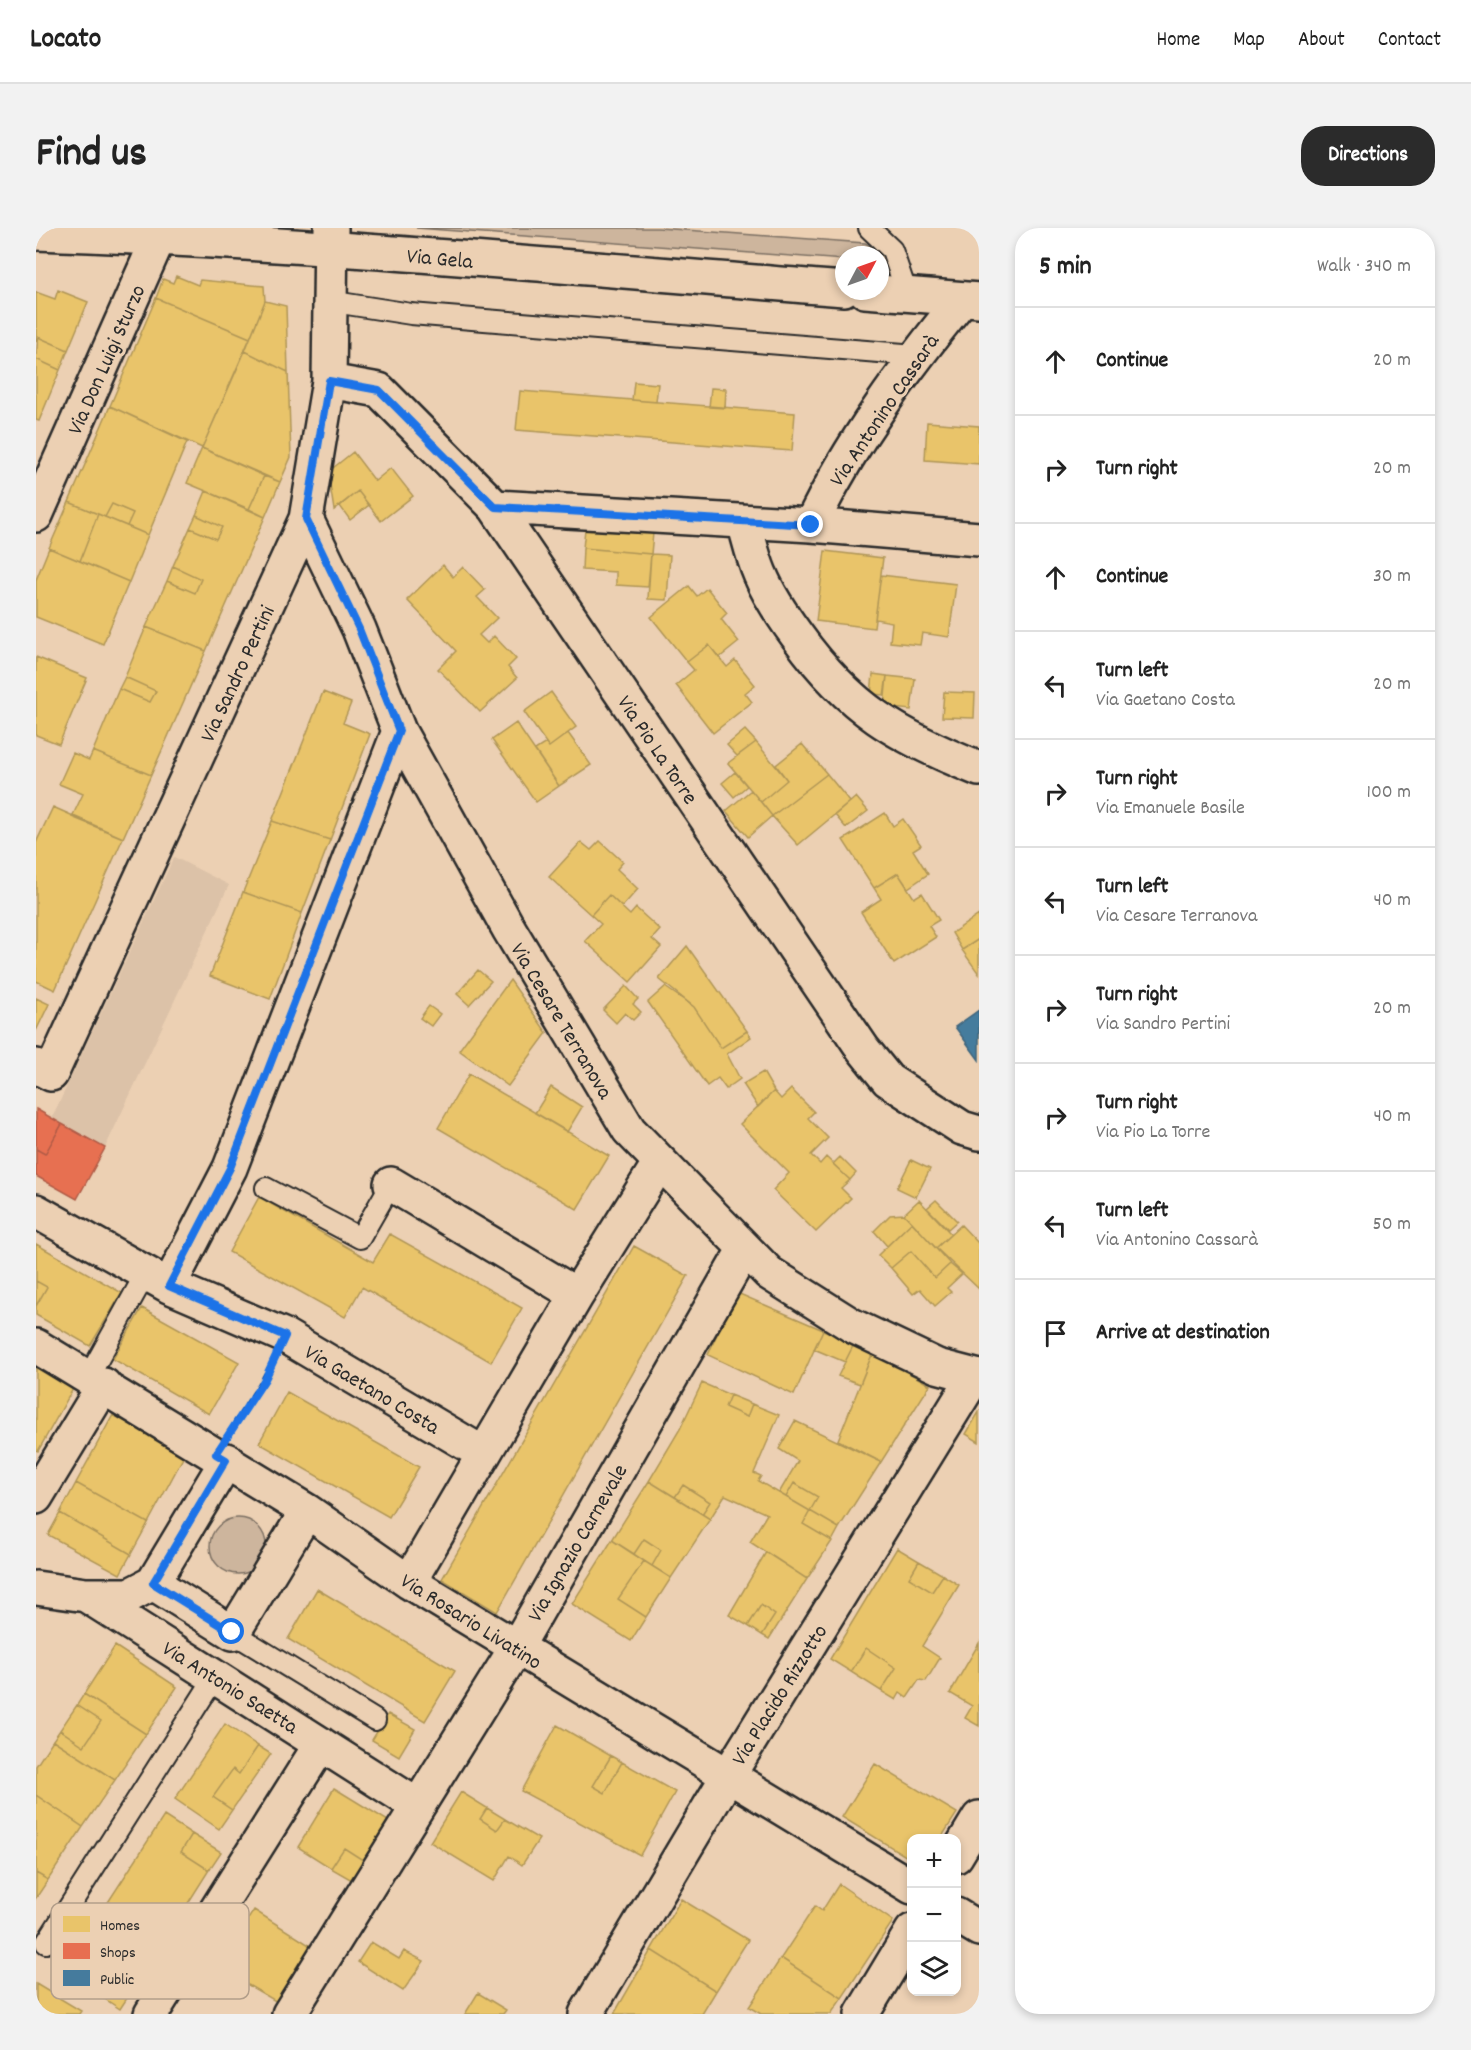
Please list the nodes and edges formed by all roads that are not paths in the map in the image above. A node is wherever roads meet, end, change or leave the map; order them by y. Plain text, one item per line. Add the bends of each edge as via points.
1 (869, 228) edge
2 (36, 233) edge
3 (159, 237) junction
4 (331, 238) edge
5 (835, 288) edge
6 (889, 293) edge
7 (907, 294) junction
8 (971, 299) edge
9 (328, 301) junction
10 (916, 355) junction
11 (329, 381) junction
12 (495, 507) junction
13 (36, 515) edge
14 (306, 519) junction
15 (744, 522) junction
16 (811, 525) junction
17 (979, 539) edge
18 (399, 731) junction
19 (979, 769) edge
20 (44, 1070) edge
21 (979, 1133) edge
22 (660, 1162) junction
23 (391, 1184) joint
24 (266, 1188) dead end
25 (36, 1211) edge
26 (744, 1250) junction
27 (158, 1279) junction
28 (577, 1295) junction
29 (36, 1346) edge
30 (976, 1377) edge
31 (97, 1381) junction
32 (484, 1454) junction
33 (221, 1457) junction
34 (36, 1497) edge
35 (308, 1510) junction
36 (409, 1582) junction
37 (153, 1583) junction
38 (36, 1588) edge
39 (86, 1595) junction
40 (232, 1632) junction
41 (516, 1648) junction
42 (215, 1677) junction
43 (375, 1720) dead end
44 (321, 1744) junction
45 (728, 1776) junction
46 (418, 1806) junction
47 (979, 1818) edge
48 (961, 1849) edge
49 (907, 1884) edge
50 (71, 1903) edge
51 (221, 1903) edge
52 (961, 1918) edge
53 (979, 1929) edge
54 (51, 1934) edge
55 (907, 1939) edge
56 (46, 1942) dead end
57 (160, 1999) edge
58 (151, 2014) edge
59 (289, 2014) edge
60 (586, 2014) edge
61 (862, 2014) edge

1 - 7 lane via 892,250
2 - 3 street, Via Gela
3 - 4 street, Via Gela
3 - 13 street, Via Don Luigi Sturzo
4 - 5 street, Via Gela
4 - 9 street, Via Sandro Pertini
6 - 7 street
7 - 8 street
8 - 10 street, Via Antonino Cassarà
9 - 10 lane via 411,314
9 - 11 street, Via Sandro Pertini
10 - 16 street, Via Antonino Cassarà via 835,475
11 - 12 street, Via Pio La Torre via 379,390
11 - 14 street, Via Sandro Pertini
12 - 15 street
12 - 21 street, Via Pio La Torre via 863,1049 888,1080 962,1128
14 - 18 street, Via Cesare Terranova via 359,629
14 - 20 street, Via Sandro Pertini
15 - 16 street
15 - 19 street via 760,575 820,668 871,716 905,737
16 - 17 street
18 - 22 street, Via Cesare Terranova via 509,929 629,1130
18 - 27 street via 230,1168
22 - 26 street, Via Cesare Terranova
22 - 28 street
23 - 24 lane via 360,1238
23 - 28 street
25 - 27 street, Via Gaetano Costa
26 - 30 street, Via Cesare Terranova via 769,1273 853,1326 937,1366
26 - 41 street, Via Ignazio Carnevale
27 - 31 lane
27 - 32 street, Via Gaetano Costa via 285,1336
28 - 32 street
29 - 31 street, Via Rosario Livatino
30 - 45 street, Via Placido Rizzotto
31 - 33 street, Via Rosario Livatino
31 - 34 street
32 - 36 street
33 - 35 street, Via Rosario Livatino
33 - 37 street
35 - 36 street, Via Rosario Livatino
35 - 40 street
36 - 41 street, Via Rosario Livatino
37 - 39 street via 130,1595
37 - 40 street
38 - 39 street, Via Antonio Saetta
39 - 42 street, Via Antonio Saetta
40 - 43 lane
41 - 45 street, Via Rosario Livatino
41 - 46 street, Via Ignazio Carnevale
42 - 44 street, Via Antonio Saetta
42 - 50 lane
44 - 46 street, Via Antonio Saetta
44 - 51 street
45 - 49 street, Via Rosario Livatino
45 - 60 street, Via Placido Rizzotto
46 - 59 street, Via Ignazio Carnevale
47 - 48 street
52 - 53 street
54 - 56 lane
55 - 61 street
57 - 58 street

